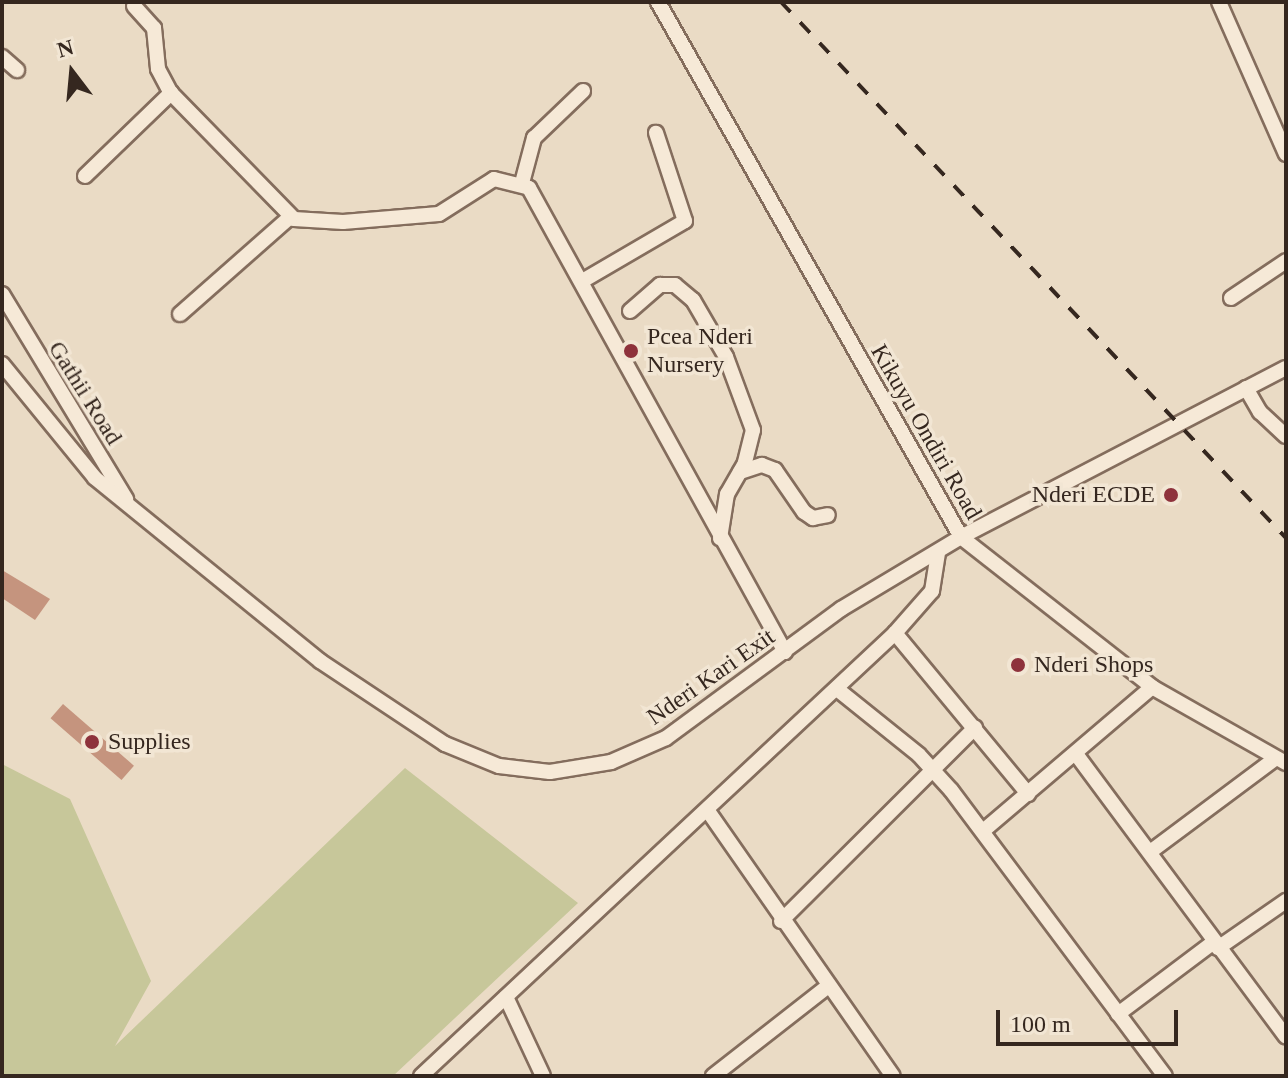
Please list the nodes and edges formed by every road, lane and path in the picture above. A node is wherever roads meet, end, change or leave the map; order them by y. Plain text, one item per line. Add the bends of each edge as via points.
1 (658, 2) edge
2 (1219, 2) edge
3 (134, 6) dead end
4 (2, 57) edge
5 (17, 70) dead end
6 (583, 91) dead end
7 (171, 93) junction
8 (656, 133) dead end
9 (1286, 154) edge
10 (85, 176) dead end
11 (522, 183) junction
12 (290, 217) junction
13 (1286, 261) edge
14 (584, 280) junction
15 (2, 294) edge
16 (1231, 298) dead end
17 (630, 311) dead end
18 (180, 314) dead end
19 (2, 364) edge
20 (1286, 368) edge
21 (1246, 388) junction
22 (1286, 436) edge
23 (740, 472) junction
24 (135, 512) junction
25 (828, 515) dead end
26 (961, 537) junction
27 (720, 538) junction
28 (938, 552) junction
29 (895, 633) junction
30 (785, 652) junction
31 (1152, 687) junction
32 (837, 689) junction
33 (975, 728) junction
34 (1076, 754) junction
35 (1281, 761) edge
36 (932, 767) junction
37 (1028, 794) junction
38 (708, 811) junction
39 (983, 831) junction
40 (1150, 852) junction
41 (1286, 901) edge
42 (781, 921) junction
43 (1216, 945) junction
44 (828, 986) junction
45 (506, 997) junction
46 (1118, 1014) junction
47 (1286, 1037) edge
48 (421, 1076) edge
49 (543, 1076) edge
50 (713, 1076) edge
51 (893, 1076) edge
52 (1165, 1076) edge

1 - 26 street, Kikuyu Ondiri Road
2 - 9 street
3 - 7 street via 154,28 158,69
4 - 5 street
6 - 11 street via 534,138
7 - 10 street
7 - 12 street
8 - 14 street via 685,221
11 - 12 street via 494,179 439,214 343,222
11 - 14 street
12 - 18 street
13 - 16 street
14 - 27 street
15 - 24 street, Gathii Road via 52,385
17 - 23 street via 660,285 675,285 693,300 716,334 752,422
19 - 24 street, Nderi Kari Exit via 75,457
20 - 21 street, Nderi Kari Exit
21 - 22 street via 1260,412
21 - 26 street, Nderi Kari Exit
23 - 25 street via 762,465 775,470 804,512 813,518
23 - 27 street via 727,494
24 - 30 street, Nderi Kari Exit via 368,695 445,744 511,769 582,769 648,747 686,726
26 - 28 street, Nderi Kari Exit
26 - 31 street, Kikuyu Ondiri Road
27 - 30 street
28 - 29 street via 932,591
28 - 30 street, Nderi Kari Exit via 841,609
29 - 32 street
29 - 33 street
31 - 34 street
31 - 35 street, Kikuyu Ondiri Road
32 - 36 street
32 - 38 street
33 - 36 street
33 - 37 street
34 - 37 street
34 - 40 street
35 - 40 street
36 - 39 street
36 - 42 street
37 - 39 street
38 - 42 street
38 - 45 street
39 - 46 street
40 - 43 street
41 - 43 street
42 - 44 street
43 - 46 street
43 - 47 street
44 - 50 street
44 - 51 street
45 - 48 street
45 - 49 street
46 - 52 street

